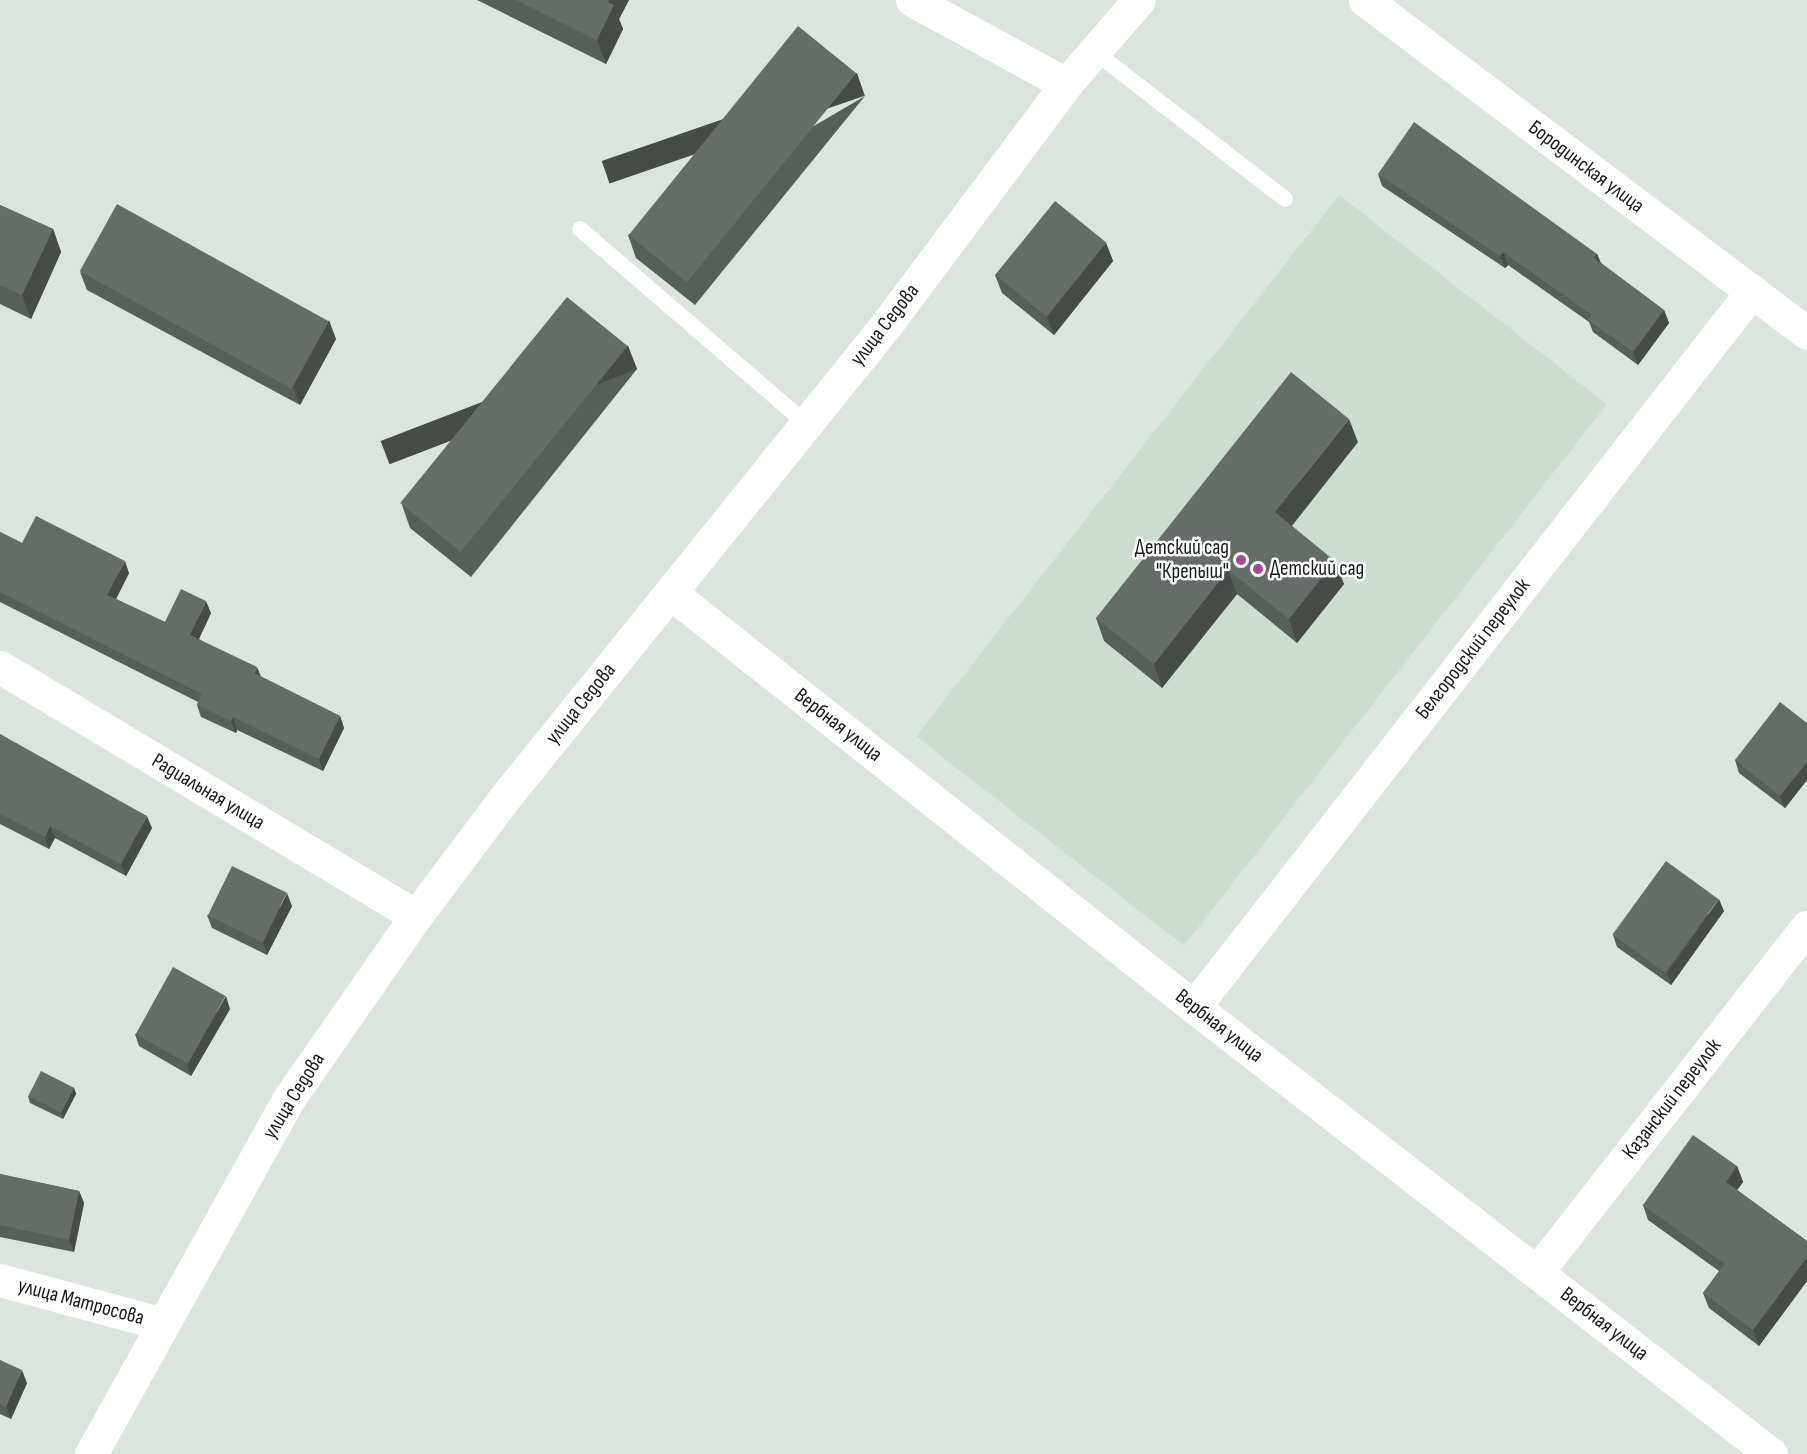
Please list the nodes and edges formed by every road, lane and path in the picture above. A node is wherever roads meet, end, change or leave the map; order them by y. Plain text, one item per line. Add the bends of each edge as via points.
1 (912, 0) edge
2 (1139, 0) edge
3 (1365, 0) edge
4 (1095, 52) junction
5 (1066, 84) junction
6 (1285, 199) dead end
7 (580, 229) dead end
8 (1752, 291) junction
9 (1807, 333) edge
10 (807, 424) junction
11 (672, 594) junction
12 (0, 667) edge
13 (416, 916) junction
14 (1807, 927) edge
15 (1194, 1007) junction
16 (1537, 1272) junction
17 (0, 1280) edge
18 (163, 1324) junction
19 (90, 1454) edge
20 (1771, 1454) edge

1 - 5 street
2 - 4 street, улица Седова
3 - 8 street, Бородинская улица
4 - 5 street, улица Седова
4 - 6 lane
5 - 10 street, улица Седова
7 - 10 lane
8 - 9 street, Бородинская улица
8 - 15 street, Белгородский переулок
10 - 11 street, улица Седова
11 - 13 street, улица Седова via 503,800
11 - 15 street, Вербная улица
12 - 13 street, Радиальная улица
13 - 18 street, улица Седова via 290,1097
14 - 16 street, Казанский переулок
15 - 16 street, Вербная улица
16 - 20 street, Вербная улица
17 - 18 street, улица Матросова
18 - 19 street, улица Седова

